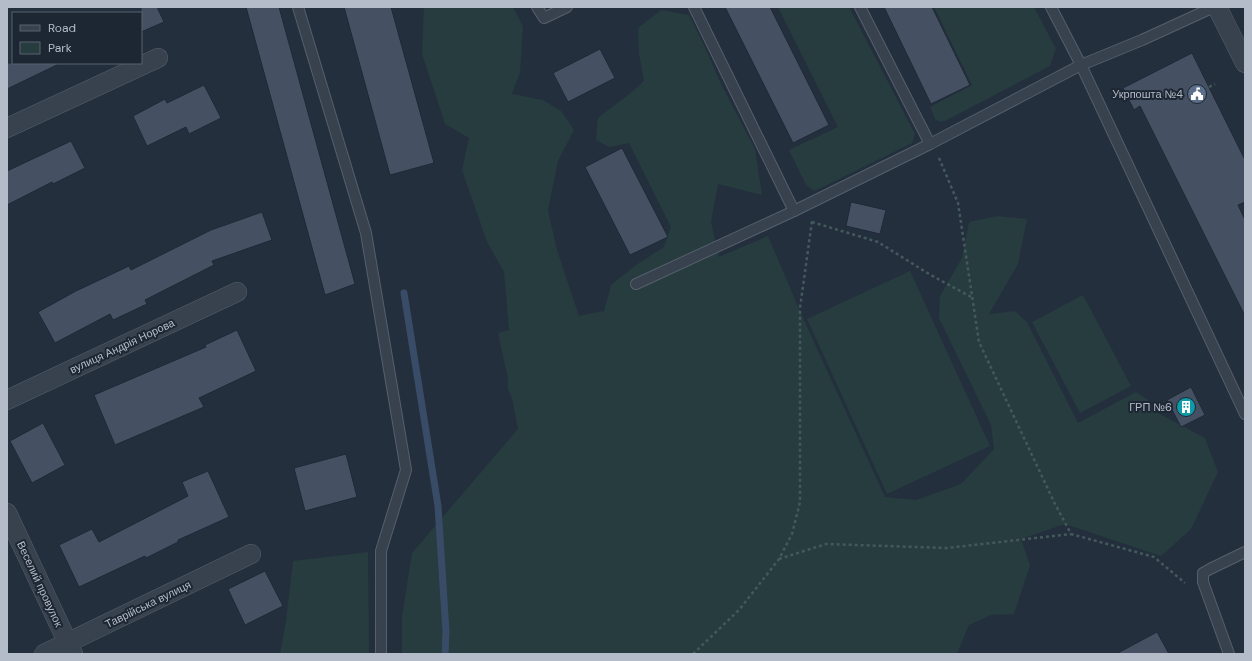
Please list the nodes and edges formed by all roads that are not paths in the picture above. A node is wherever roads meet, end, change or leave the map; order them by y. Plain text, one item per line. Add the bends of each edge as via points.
1 (298, 7) edge
2 (537, 7) edge
3 (567, 7) edge
4 (694, 7) edge
5 (860, 7) edge
6 (1051, 7) edge
7 (1215, 7) edge
8 (158, 58) dead end
9 (1244, 61) edge
10 (1081, 65) junction
11 (7, 128) edge
12 (930, 144) junction
13 (794, 211) junction
14 (636, 284) dead end
15 (237, 292) dead end
16 (7, 400) edge
17 (1245, 414) edge
18 (7, 513) edge
19 (1245, 552) edge
20 (251, 554) dead end
21 (70, 649) edge
22 (44, 654) edge
23 (381, 654) edge
24 (1230, 654) edge

1 - 23 lane via 366,233 406,470 381,551
2 - 3 lane via 544,18
4 - 13 lane
5 - 12 lane
6 - 10 lane
7 - 9 street
7 - 10 lane
8 - 11 street
10 - 12 lane
10 - 17 lane
12 - 13 lane
13 - 14 lane
15 - 16 street, вулиця Андрія Норова
18 - 21 street, Веселий провулок
19 - 24 lane via 1203,573 1203,582
20 - 21 street, Таврійська вулиця
21 - 22 street, Таврійська вулиця

